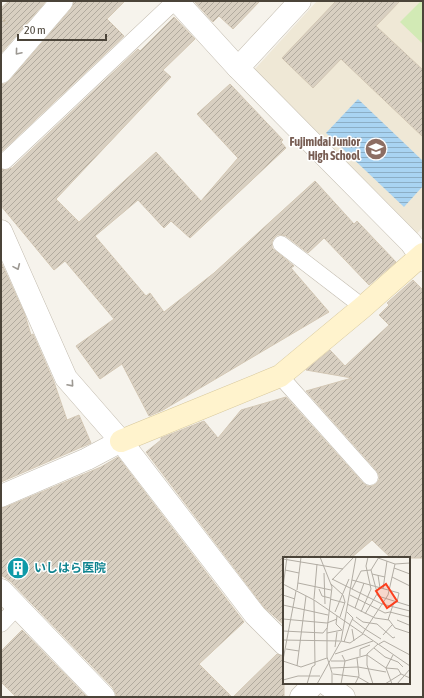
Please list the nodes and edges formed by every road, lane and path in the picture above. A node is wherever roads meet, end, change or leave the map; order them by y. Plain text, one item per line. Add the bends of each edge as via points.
1 (62, 1) edge
2 (176, 1) edge
3 (300, 1) edge
4 (238, 68) junction
5 (1, 72) edge
6 (5, 161) dead end
7 (1, 231) edge
8 (281, 244) dead end
9 (422, 257) edge
10 (363, 308) junction
11 (280, 376) junction
12 (121, 441) junction
13 (370, 477) dead end
14 (1, 496) edge
15 (1, 590) edge
16 (17, 606) junction
17 (1, 624) edge
18 (283, 643) edge
19 (315, 684) edge
20 (326, 684) edge
21 (104, 697) edge
22 (301, 697) edge
23 (344, 697) edge

1 -> 5 street
2 - 4 street
2 - 6 lane
3 - 4 street
4 - 9 street
7 -> 12 street via 66,378
8 - 10 lane
9 - 10 street
10 - 11 street
11 - 12 street
11 - 13 lane
12 - 14 street via 87,459
12 - 18 street via 255,615
15 - 16 street
16 - 17 lane
16 - 21 street
19 - 22 street
20 - 23 street

